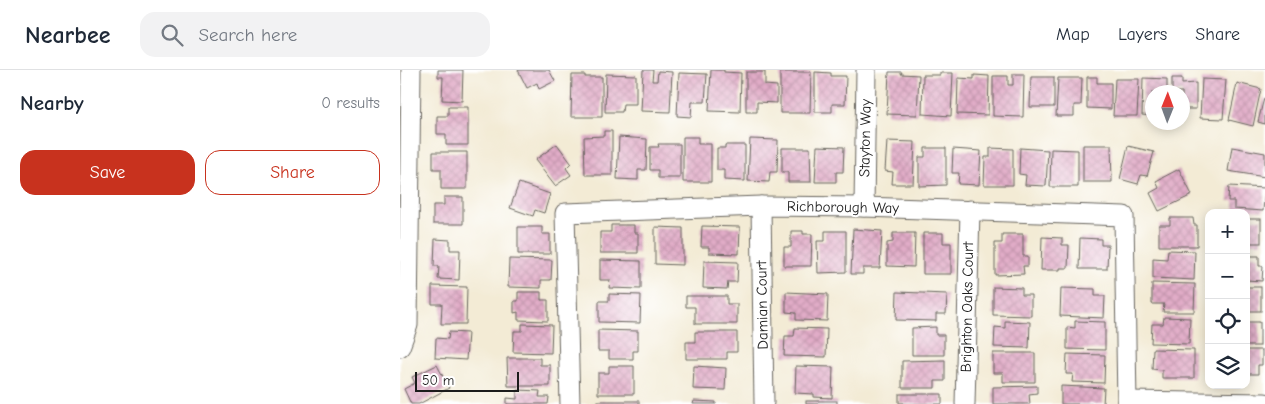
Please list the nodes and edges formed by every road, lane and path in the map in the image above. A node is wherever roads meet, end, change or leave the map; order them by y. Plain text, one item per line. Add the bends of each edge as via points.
1 (411, 70) edge
2 (866, 70) edge
3 (405, 111) edge
4 (761, 206) junction
5 (864, 206) junction
6 (970, 210) junction
7 (400, 347) edge
8 (1127, 402) edge
9 (764, 403) edge
10 (1265, 403) edge
11 (570, 404) edge
12 (965, 404) edge

1 - 3 street
2 - 5 street, Stayton Way
3 - 7 street via 408,325
4 - 5 street, Richborough Way
4 - 9 street, Damian Court
4 - 11 street, Richborough Way via 565,213
5 - 6 street, Richborough Way
6 - 8 street, Richborough Way via 1124,216
6 - 12 street, Brighton Oaks Court
8 - 10 street

